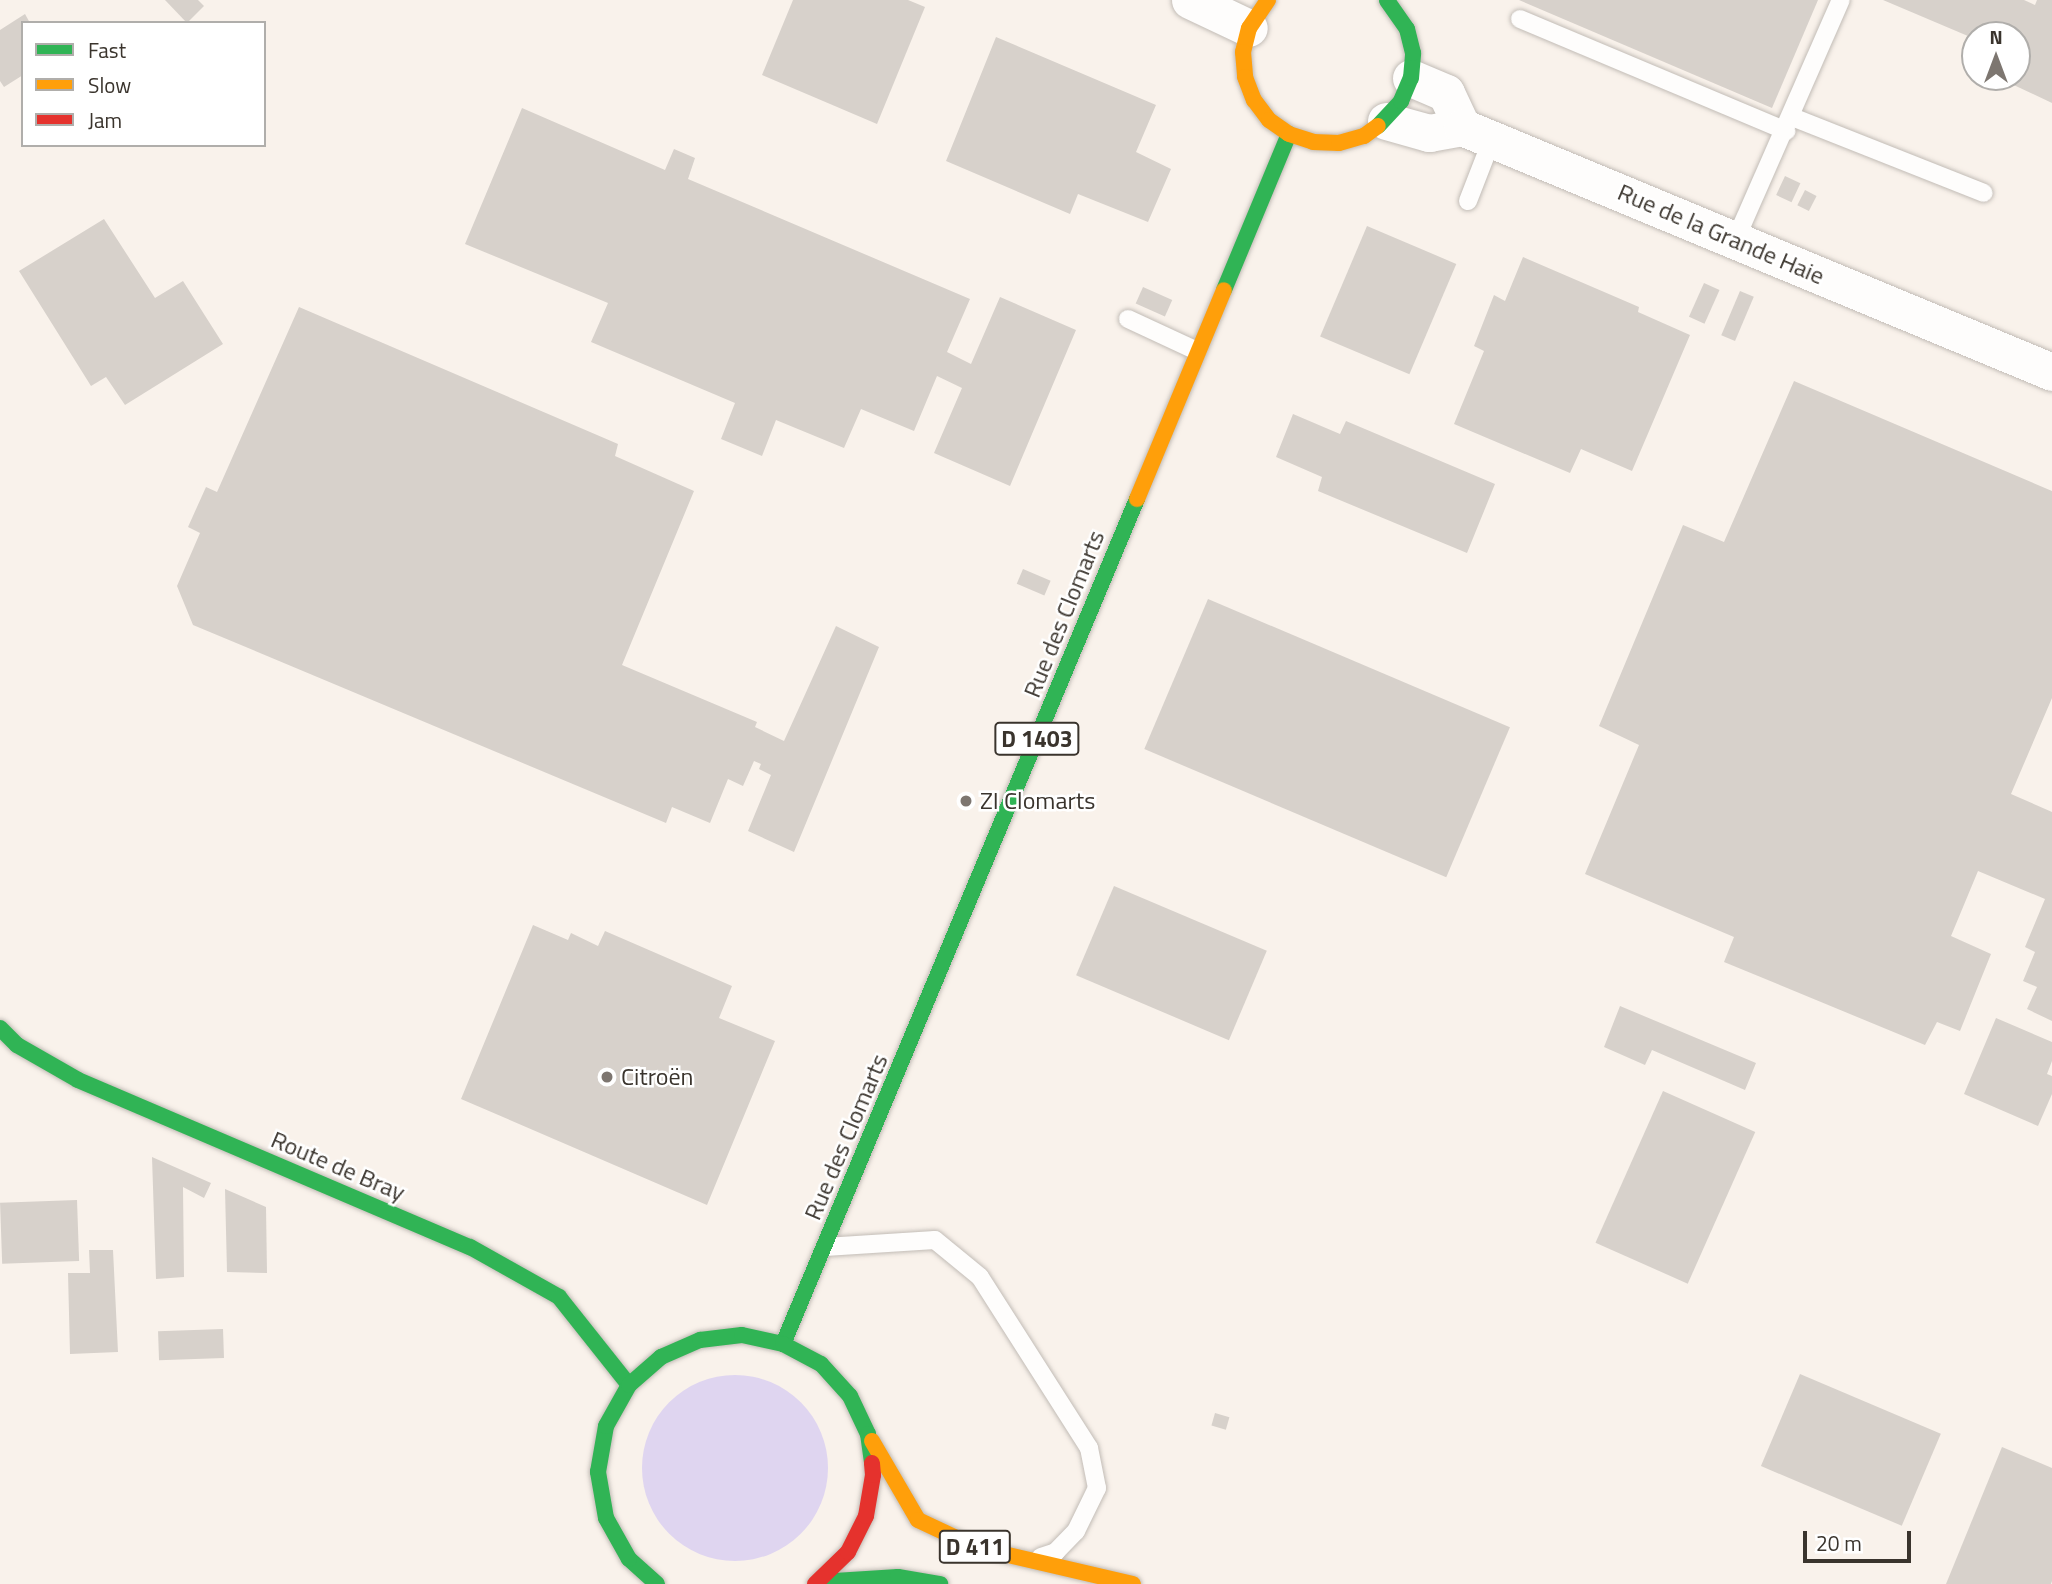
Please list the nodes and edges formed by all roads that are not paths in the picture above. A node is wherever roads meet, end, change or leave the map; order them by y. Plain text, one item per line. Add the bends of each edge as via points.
1 (1190, 0) edge
2 (1387, 0) edge
3 (1840, 0) edge
4 (1259, 14) edge
5 (1520, 19) dead end
6 (1410, 78) junction
7 (1386, 121) junction
8 (1789, 124) junction
9 (1477, 133) junction
10 (1289, 134) junction
11 (1984, 194) dead end
12 (1468, 201) dead end
13 (1735, 240) junction
14 (1128, 319) dead end
15 (1197, 351) junction
16 (2052, 372) edge
17 (0, 1028) edge
18 (825, 1247) junction
19 (783, 1344) junction
20 (629, 1385) junction
21 (868, 1434) junction
22 (629, 1559) junction
23 (1027, 1562) junction
24 (817, 1583) edge
25 (632, 1584) edge
26 (657, 1584) edge
27 (940, 1584) edge
28 (1133, 1584) edge

1 - 4 street
2 - 6 main road via 1407,29 1413,53
3 - 8 lane
4 - 10 main road via 1244,52 1245,77 1269,120
5 - 8 lane
6 - 7 main road
6 - 9 street via 1446,93
7 - 9 street via 1429,133
7 - 10 main road via 1364,136 1339,143 1313,142
8 - 11 lane
8 - 13 lane
9 - 12 lane
9 - 13 street, Rue de la Grande Haie
10 - 15 main road, Rue des Clomarts / D 1403
13 - 16 street, Rue de la Grande Haie
14 - 15 lane
15 - 18 main road, Rue des Clomarts / D 1403
17 - 20 main road, Route de Bray via 17,1045 78,1080 470,1247 559,1297
18 - 19 main road, Rue des Clomarts / D 1403
18 - 23 lane via 935,1240 980,1277 1089,1448 1097,1488 1076,1531 1056,1552
19 - 20 main road via 742,1335 700,1340 661,1357
19 - 21 main road via 821,1364 850,1396
20 - 22 main road via 606,1426 598,1472 606,1518
21 - 23 main road, D 411 via 918,1520 978,1548
21 - 24 main road via 873,1475 866,1516 848,1552
22 - 25 main road
22 - 26 main road
23 - 28 main road, D 411
24 - 27 main road, D 411 via 898,1577

